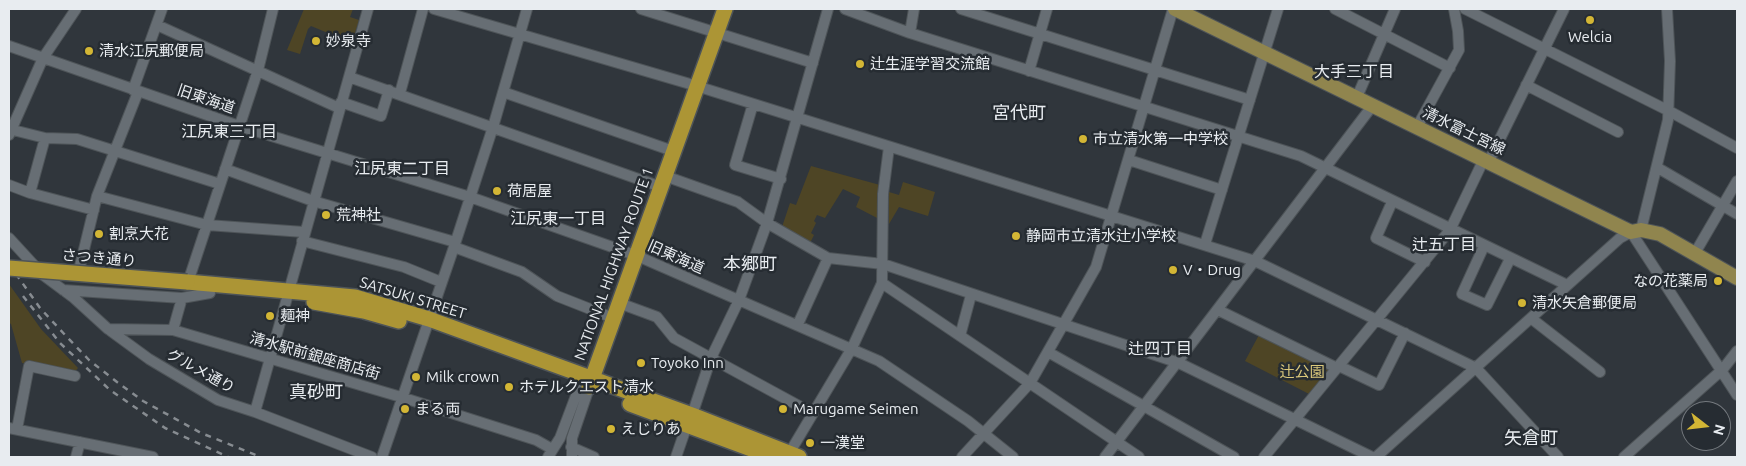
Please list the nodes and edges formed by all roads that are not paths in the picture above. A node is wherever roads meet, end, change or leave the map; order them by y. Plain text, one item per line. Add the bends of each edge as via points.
1 (76, 9) edge
2 (162, 9) edge
3 (273, 9) edge
4 (368, 9) edge
5 (423, 9) edge
6 (434, 9) edge
7 (526, 9) edge
8 (641, 9) edge
9 (717, 9) edge
10 (725, 9) edge
11 (828, 9) edge
12 (845, 9) edge
13 (914, 9) edge
14 (961, 9) edge
15 (1047, 9) edge
16 (1174, 9) edge
17 (1278, 9) edge
18 (1335, 9) edge
19 (1395, 9) edge
20 (1454, 9) edge
21 (1466, 9) edge
22 (1564, 9) edge
23 (1667, 9) edge
24 (158, 25) junction
25 (713, 32) junction
26 (910, 33) junction
27 (519, 34) junction
28 (1040, 35) junction
29 (1382, 35) junction
30 (9, 46) edge
31 (1545, 48) junction
32 (1265, 52) junction
33 (43, 58) junction
34 (813, 63) junction
35 (1450, 68) junction
36 (258, 70) junction
37 (1155, 70) junction
38 (1029, 71) junction
39 (349, 77) junction
40 (694, 85) junction
41 (1526, 85) junction
42 (389, 90) junction
43 (136, 91) junction
44 (503, 92) junction
45 (400, 93) junction
46 (1357, 97) junction
47 (1250, 100) junction
48 (753, 104) junction
49 (340, 105) junction
50 (1373, 105) junction
51 (1144, 107) junction
52 (1669, 111) junction
53 (797, 118) junction
54 (240, 126) junction
55 (492, 127) junction
56 (1417, 127) junction
57 (10, 132) edge
58 (1618, 132) dead end
59 (1238, 137) junction
60 (45, 138) junction
61 (889, 147) junction
62 (1737, 148) edge
63 (114, 150) junction
64 (670, 150) junction
65 (327, 155) junction
66 (1128, 160) junction
67 (1487, 160) junction
68 (1658, 168) junction
69 (1326, 169) junction
70 (225, 170) junction
71 (781, 179) junction
72 (1737, 181) edge
73 (659, 182) junction
74 (220, 184) junction
75 (9, 185) edge
76 (1222, 190) junction
77 (30, 193) junction
78 (98, 196) junction
79 (470, 197) junction
80 (314, 201) junction
81 (1392, 202) junction
82 (1723, 206) junction
83 (94, 210) junction
84 (1737, 214) edge
85 (1112, 215) junction
86 (767, 222) junction
87 (207, 224) junction
88 (1450, 230) junction
89 (1636, 231) junction
90 (303, 237) junction
91 (9, 238) edge
92 (1204, 244) junction
93 (455, 245) junction
94 (1484, 246) junction
95 (1695, 253) junction
96 (632, 254) junction
97 (828, 258) junction
98 (1510, 259) junction
99 (1255, 261) junction
100 (30, 262) junction
101 (1425, 262) junction
102 (883, 264) junction
103 (80, 266) junction
104 (9, 268) edge
105 (9, 276) edge
106 (1737, 278) edge
107 (442, 282) junction
108 (882, 283) junction
109 (1567, 285) junction
110 (186, 287) junction
111 (64, 290) junction
112 (287, 295) junction
113 (971, 295) junction
114 (739, 300) junction
115 (618, 303) junction
116 (1218, 310) junction
117 (609, 317) junction
118 (1532, 319) junction
119 (1377, 320) junction
120 (428, 324) junction
121 (798, 324) junction
122 (1063, 324) junction
123 (108, 328) junction
124 (174, 330) junction
125 (1405, 334) junction
126 (960, 336) junction
127 (852, 348) junction
128 (1737, 351) edge
129 (1048, 352) junction
130 (711, 358) junction
131 (269, 359) junction
132 (1178, 364) junction
133 (1338, 367) junction
134 (1476, 368) junction
135 (1723, 369) junction
136 (1600, 372) dead end
137 (75, 376) dead end
138 (586, 382) junction
139 (1030, 383) junction
140 (1737, 395) edge
141 (401, 397) junction
142 (1145, 406) junction
143 (255, 412) junction
144 (812, 413) junction
145 (1296, 419) junction
146 (690, 420) junction
147 (13, 428) edge
148 (984, 433) junction
149 (80, 442) junction
150 (1117, 442) junction
151 (571, 452) edge
152 (550, 453) edge
153 (792, 456) edge
154 (76, 457) edge
155 (153, 457) edge
156 (372, 457) edge
157 (382, 457) edge
158 (594, 457) edge
159 (676, 457) edge
160 (774, 457) edge
161 (962, 457) edge
162 (1013, 457) edge
163 (1105, 457) edge
164 (1139, 457) edge
165 (1234, 457) edge
166 (1264, 457) edge
167 (1374, 457) edge
168 (1558, 457) edge
169 (1624, 457) edge

1 - 33 street
2 - 24 street
3 - 36 street
4 - 39 street
5 - 45 street
6 - 27 street
7 - 27 street
8 - 25 street
9 - 25 highway, NATIONAL HIGHWAY ROUTE 1
10 - 25 highway, NATIONAL HIGHWAY ROUTE 1
11 - 34 street
12 - 26 street
13 - 26 street
14 - 28 street
15 - 28 street
16 - 32 main road, 清水富士宮線
16 - 37 street
17 - 32 street
18 - 29 street
19 - 29 street
20 - 35 street via 1459,50
21 - 31 street
22 - 31 street
23 - 52 street
24 - 36 street
24 - 43 street
25 - 34 street
25 - 40 highway, NATIONAL HIGHWAY ROUTE 1
26 - 38 street
27 - 40 street
27 - 44 street
28 - 37 street
28 - 38 street
29 - 35 street
29 - 46 street
30 - 33 street, 旧東海道
31 - 41 street
31 - 52 street
32 - 46 main road, 清水富士宮線
32 - 47 street
33 - 43 street, 旧東海道
33 - 57 street
34 - 53 street
35 - 56 street
36 - 49 street
36 - 54 street
37 - 47 street
37 - 51 street
38 - 51 street
39 - 42 street
39 - 49 street
40 - 48 street
40 - 64 highway, NATIONAL HIGHWAY ROUTE 1
41 - 58 street
41 - 67 street
42 - 45 street
42 - 49 street via 381,116
43 - 54 street, 旧東海道
43 - 63 street
44 - 55 street
44 - 64 street
45 - 55 street
46 - 50 main road, 清水富士宮線
47 - 59 street
48 - 53 street
48 - 71 street via 735,165
49 - 65 street
50 - 56 main road, 清水富士宮線
50 - 69 street
51 - 59 street
51 - 66 street
52 - 62 street
52 - 68 street
53 - 61 street
53 - 71 street
54 - 65 street, 旧東海道
54 - 70 street
55 - 73 street
55 - 79 street
56 - 67 main road, 清水富士宮線
57 - 60 street
59 - 69 street via 1301,156
59 - 76 street
60 - 63 street via 77,139
60 - 77 street
61 - 85 street
61 - 102 street via 883,194
63 - 74 street
63 - 78 street
64 - 73 highway, NATIONAL HIGHWAY ROUTE 1
65 - 79 street, 旧東海道
65 - 80 street
66 - 76 street
66 - 85 street
67 - 88 street
67 - 89 main road, 清水富士宮線
68 - 82 street
68 - 89 street
69 - 81 street
69 - 99 street
70 - 74 street
70 - 80 street
71 - 86 street
72 - 82 street
73 - 86 street via 738,202
73 - 96 highway, NATIONAL HIGHWAY ROUTE 1
74 - 87 street
75 - 77 street
76 - 92 street
77 - 83 street
78 - 83 street
78 - 87 street
79 - 93 street
79 - 96 street, 旧東海道
80 - 90 street
80 - 93 street
81 - 88 street
81 - 101 street via 1376,238
82 - 84 street
82 - 95 street
83 - 103 street
85 - 92 street
85 - 122 street via 1096,267
86 - 97 street
86 - 114 street
87 - 90 street
87 - 110 street
88 - 94 street
88 - 101 street
89 - 95 main road, 清水富士宮線 via 1660,234
89 - 109 street via 1620,238
89 - 135 street
90 - 107 street via 404,267
90 - 112 street
91 - 100 street
92 - 99 street
93 - 107 street
93 - 117 street via 522,272 557,296
94 - 98 street
94 - 98 street via 1462,294 1487,305
95 - 106 main road, 清水富士宮線
96 - 114 street, 旧東海道
96 - 115 highway, NATIONAL HIGHWAY ROUTE 1
96 - 117 highway, NATIONAL HIGHWAY ROUTE 1
97 - 102 street
97 - 121 street
98 - 109 street
99 - 116 street
99 - 119 street
100 - 103 street
100 - 111 street
101 - 119 street
102 - 108 street
102 - 113 street
103 - 110 street
104 - 110 highway, さつき通り, bridge
105 - 110 highway, さつき通り
107 - 120 street
108 - 126 street
108 - 127 street
109 - 118 street
110 - 111 street
110 - 112 highway, SATSUKI STREET
110 - 124 street
111 - 123 street
112 - 120 highway, SATSUKI STREET
112 - 131 street
113 - 122 street
113 - 126 street
114 - 121 street, 旧東海道
114 - 130 street
115 - 117 highway, NATIONAL HIGHWAY ROUTE 1
115 - 130 street via 657,317 670,336
116 - 132 street
116 - 133 street
117 - 138 highway, NATIONAL HIGHWAY ROUTE 1
118 - 134 street
118 - 136 street
119 - 125 street
119 - 133 street
120 - 138 highway, SATSUKI STREET
120 - 141 street
121 - 127 street, 旧東海道
122 - 129 street
122 - 132 street
123 - 124 street, 清水駅前銀座商店街
123 - 143 street, グルメ通り via 149,359 218,400
124 - 131 street, 清水駅前銀座商店街
125 - 133 street via 1379,385
125 - 134 street
126 - 139 street
127 - 144 street
127 - 148 street, 旧東海道 via 892,369
128 - 135 street
129 - 139 street
129 - 142 street
130 - 144 street
130 - 146 street
131 - 141 street, 清水駅前銀座商店街
131 - 143 street
132 - 142 street
132 - 145 street
133 - 145 street
134 - 167 street
134 - 168 street
135 - 140 street
135 - 169 street
137 - 147 street via 29,366
138 - 146 highway, NATIONAL HIGHWAY ROUTE 1
138 - 151 street
138 - 152 street
139 - 148 street
139 - 150 street
141 - 152 street, 清水駅前銀座商店街 via 536,440
141 - 157 street
142 - 150 street
142 - 165 street
143 - 156 street, グルメ通り
144 - 153 street
145 - 166 street
145 - 167 street
146 - 153 highway, NATIONAL HIGHWAY ROUTE 1
146 - 159 street
146 - 160 highway, NATIONAL HIGHWAY ROUTE 1
147 - 149 street
148 - 161 street
148 - 162 street, 旧東海道
149 - 154 street
149 - 155 street
150 - 163 street
150 - 164 street
151 - 158 street

